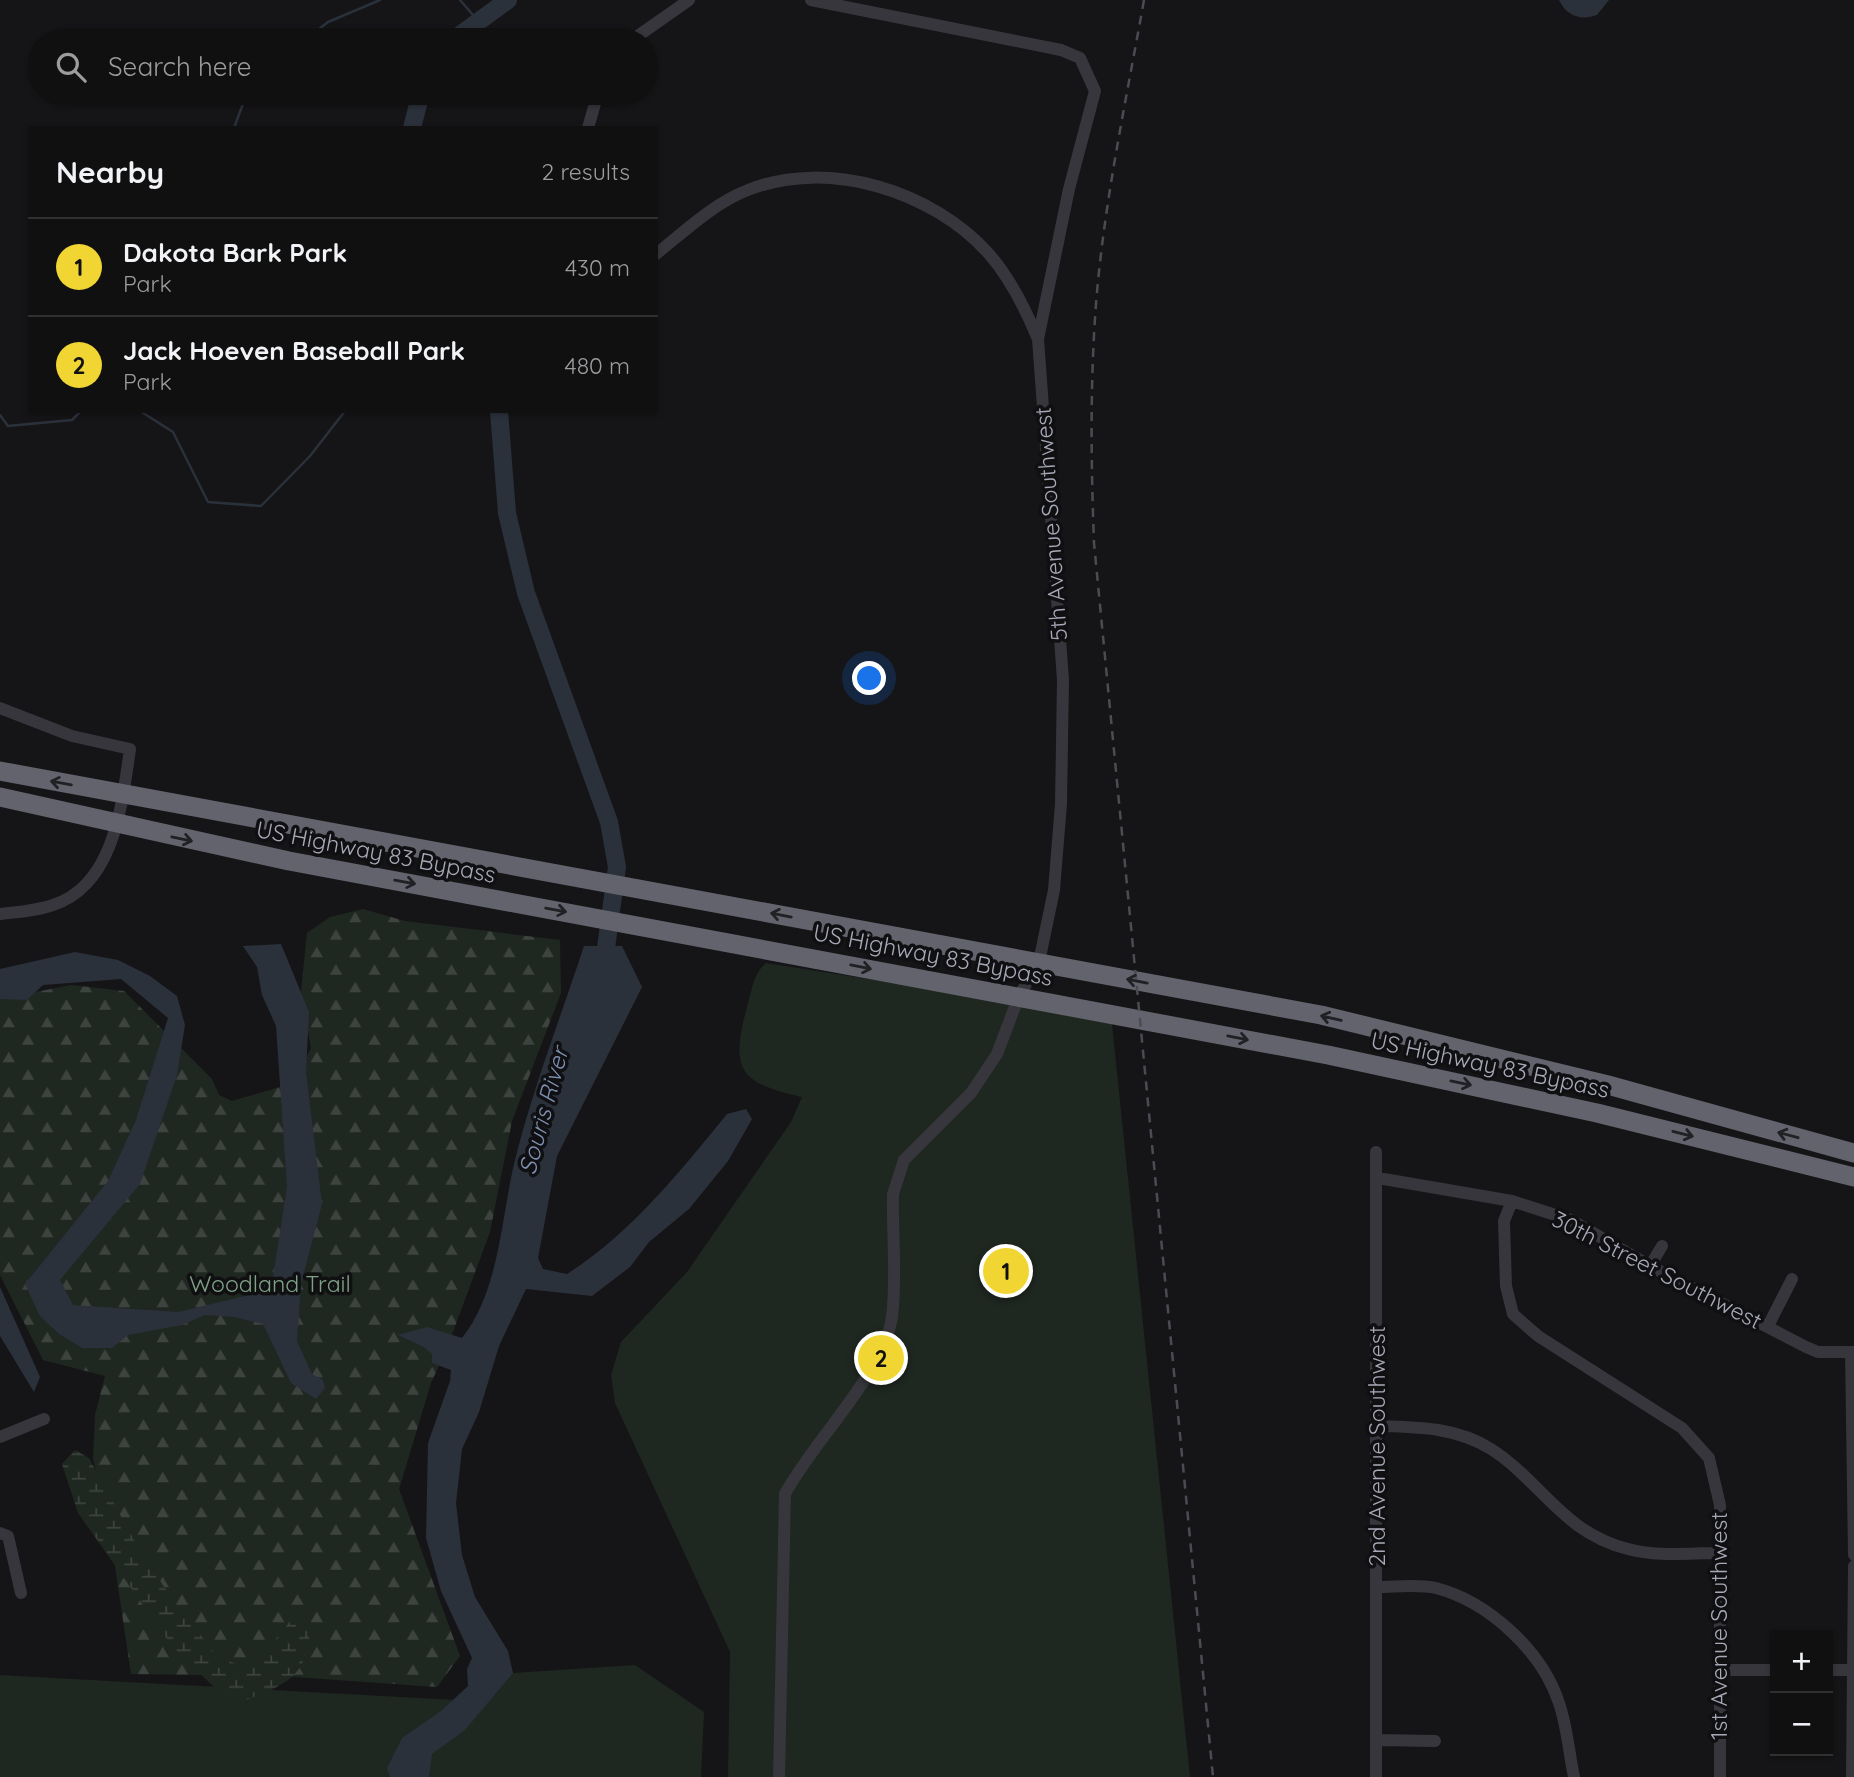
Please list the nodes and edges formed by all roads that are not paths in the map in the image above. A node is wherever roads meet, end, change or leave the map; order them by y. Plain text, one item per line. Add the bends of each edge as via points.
1 (689, 0) edge
2 (811, 0) edge
3 (649, 28) edge
4 (595, 105) edge
5 (589, 126) edge
6 (658, 252) edge
7 (1038, 339) junction
8 (0, 708) edge
9 (0, 771) edge
10 (123, 794) junction
11 (0, 797) edge
12 (115, 825) junction
13 (0, 914) edge
14 (1039, 962) junction
15 (1019, 996) junction
16 (1376, 1152) dead end
17 (1854, 1153) edge
18 (1854, 1177) edge
19 (1378, 1178) junction
20 (1512, 1201) junction
21 (1662, 1246) dead end
22 (1650, 1266) junction
23 (1792, 1279) dead end
24 (1768, 1326) junction
25 (1853, 1352) edge
26 (44, 1419) dead end
27 (1377, 1426) junction
28 (0, 1437) edge
29 (0, 1533) edge
30 (1718, 1553) junction
31 (1854, 1555) edge
32 (1854, 1566) edge
33 (1376, 1587) junction
34 (21, 1593) dead end
35 (1719, 1670) junction
36 (1770, 1670) edge
37 (1833, 1670) edge
38 (1853, 1670) edge
39 (1376, 1740) junction
40 (1435, 1741) dead end
41 (779, 1777) edge
42 (1376, 1777) edge
43 (1574, 1777) edge
44 (1720, 1777) edge
45 (1852, 1777) edge

1 - 3 street
2 - 7 street, 5th Avenue Southwest via 1061,50 1080,58 1095,91
4 - 5 street
6 - 7 street via 723,202 749,190 804,178 867,184 899,193 932,210 988,253 1025,307
7 - 14 street, 5th Avenue Southwest via 1063,680 1059,851
8 - 10 street via 72,736 130,749
10 -> 9 highway, US Highway 83 Bypass
10 - 12 street
14 -> 10 highway, US Highway 83 Bypass
11 - 12 highway, US Highway 83 Bypass
12 - 13 street via 107,854 83,888 54,905
12 -> 15 highway, US Highway 83 Bypass
14 - 15 street
17 -> 14 highway, US Highway 83 Bypass via 1321,1015
15 -> 18 highway, US Highway 83 Bypass via 1481,1087
15 - 41 street via 997,1054 982,1079 904,1160 893,1194 891,1318 886,1339 785,1494
16 - 19 street, 2nd Avenue Southwest
19 - 20 street, 30th Street Southwest
19 - 27 street, 2nd Avenue Southwest
20 - 22 street, 30th Street Southwest via 1571,1220
20 - 30 street, 1st Avenue Southwest via 1504,1221 1506,1286 1513,1314 1538,1336 1682,1428 1709,1458 1720,1505
21 - 22 street
22 - 24 street, 30th Street Southwest
23 - 24 street
24 - 25 street, 30th Street Southwest via 1818,1352
25 - 31 street
26 - 28 street
27 - 30 street via 1444,1430 1491,1450 1560,1514 1596,1537 1628,1549
27 - 33 street, 2nd Avenue Southwest
29 - 34 street via 8,1536
30 - 35 street, 1st Avenue Southwest
32 - 38 street
33 - 39 street, 2nd Avenue Southwest
33 - 43 street via 1435,1588 1481,1609 1531,1651 1559,1704
35 - 36 street
35 - 44 street, 1st Avenue Southwest
37 - 38 street
38 - 45 street
39 - 40 street
39 - 42 street, 2nd Avenue Southwest

